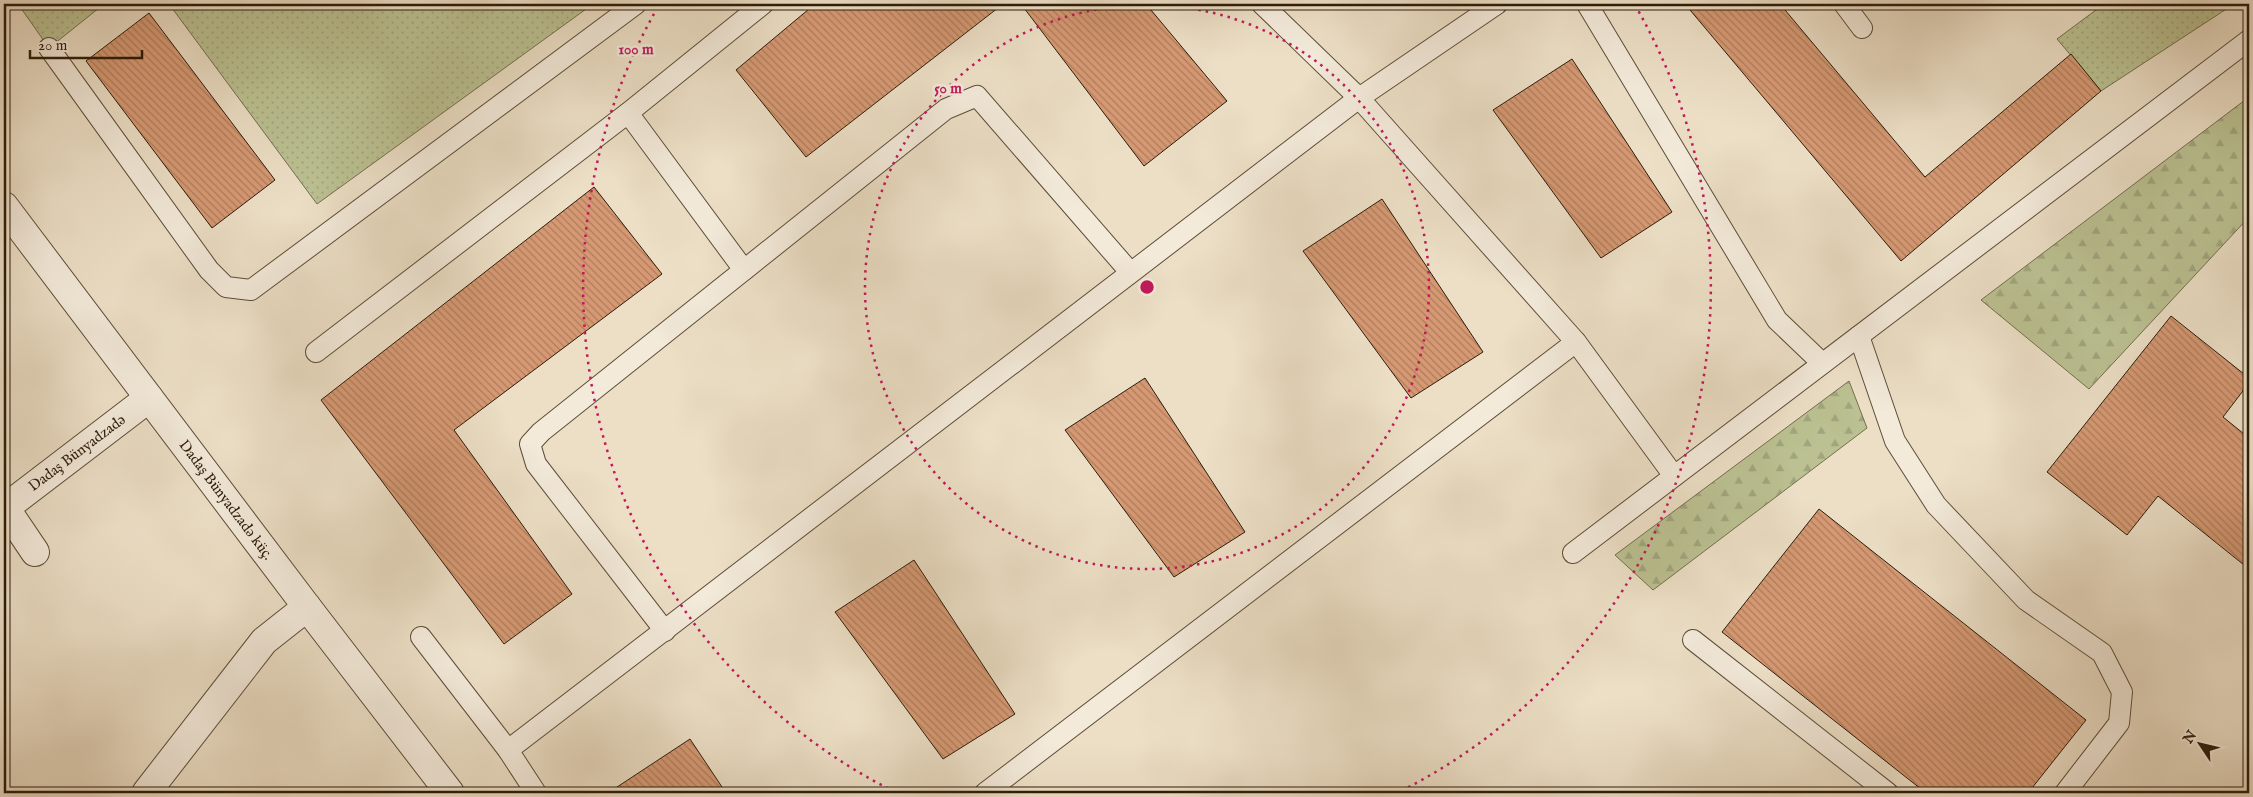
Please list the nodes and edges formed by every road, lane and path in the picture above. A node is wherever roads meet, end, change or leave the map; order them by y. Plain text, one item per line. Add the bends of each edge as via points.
1 (636, 4) edge
2 (763, 4) edge
3 (1262, 4) edge
4 (1497, 4) edge
5 (1587, 4) edge
6 (1844, 4) edge
7 (1862, 28) dead end
8 (2249, 40) edge
9 (49, 48) dead end
10 (1359, 98) junction
11 (628, 113) junction
12 (4, 206) edge
13 (744, 270) junction
14 (1130, 272) junction
15 (1859, 336) junction
16 (1576, 342) junction
17 (316, 352) dead end
18 (1822, 363) junction
19 (149, 398) junction
20 (1674, 476) junction
21 (4, 507) edge
22 (35, 552) dead end
23 (1573, 552) dead end
24 (306, 607) junction
25 (665, 631) junction
26 (421, 637) dead end
27 (1693, 640) dead end
28 (508, 750) junction
29 (146, 793) edge
30 (450, 793) edge
31 (536, 793) edge
32 (986, 793) edge
33 (1888, 793) edge
34 (2064, 793) edge

1 - 9 lane via 251,290 226,288 209,270
2 - 11 lane
3 - 10 lane
4 - 10 lane
5 - 18 lane via 1777,320
6 - 7 lane
8 - 15 lane
10 - 14 lane
10 - 16 lane
11 - 13 lane
11 - 17 lane
12 - 19 street, Dadaş Bünyadzadə küç.
13 - 14 lane via 946,109 977,96
13 - 25 lane via 530,444 536,464
14 - 25 lane
15 - 18 lane
15 - 34 lane via 1895,440 1936,505 2026,600 2102,653 2122,692 2119,723
16 - 20 lane
16 - 32 lane
18 - 20 lane
19 - 21 street, Dadaş Bünyadzadə
19 - 24 street, Dadaş Bünyadzadə küç.
20 - 23 lane
21 - 22 street, Dadaş Bünyadzadə
24 - 29 street via 264,641
24 - 30 street, Dadaş Bünyadzadə küç.
25 - 28 lane
26 - 28 lane
27 - 33 lane
28 - 31 lane

